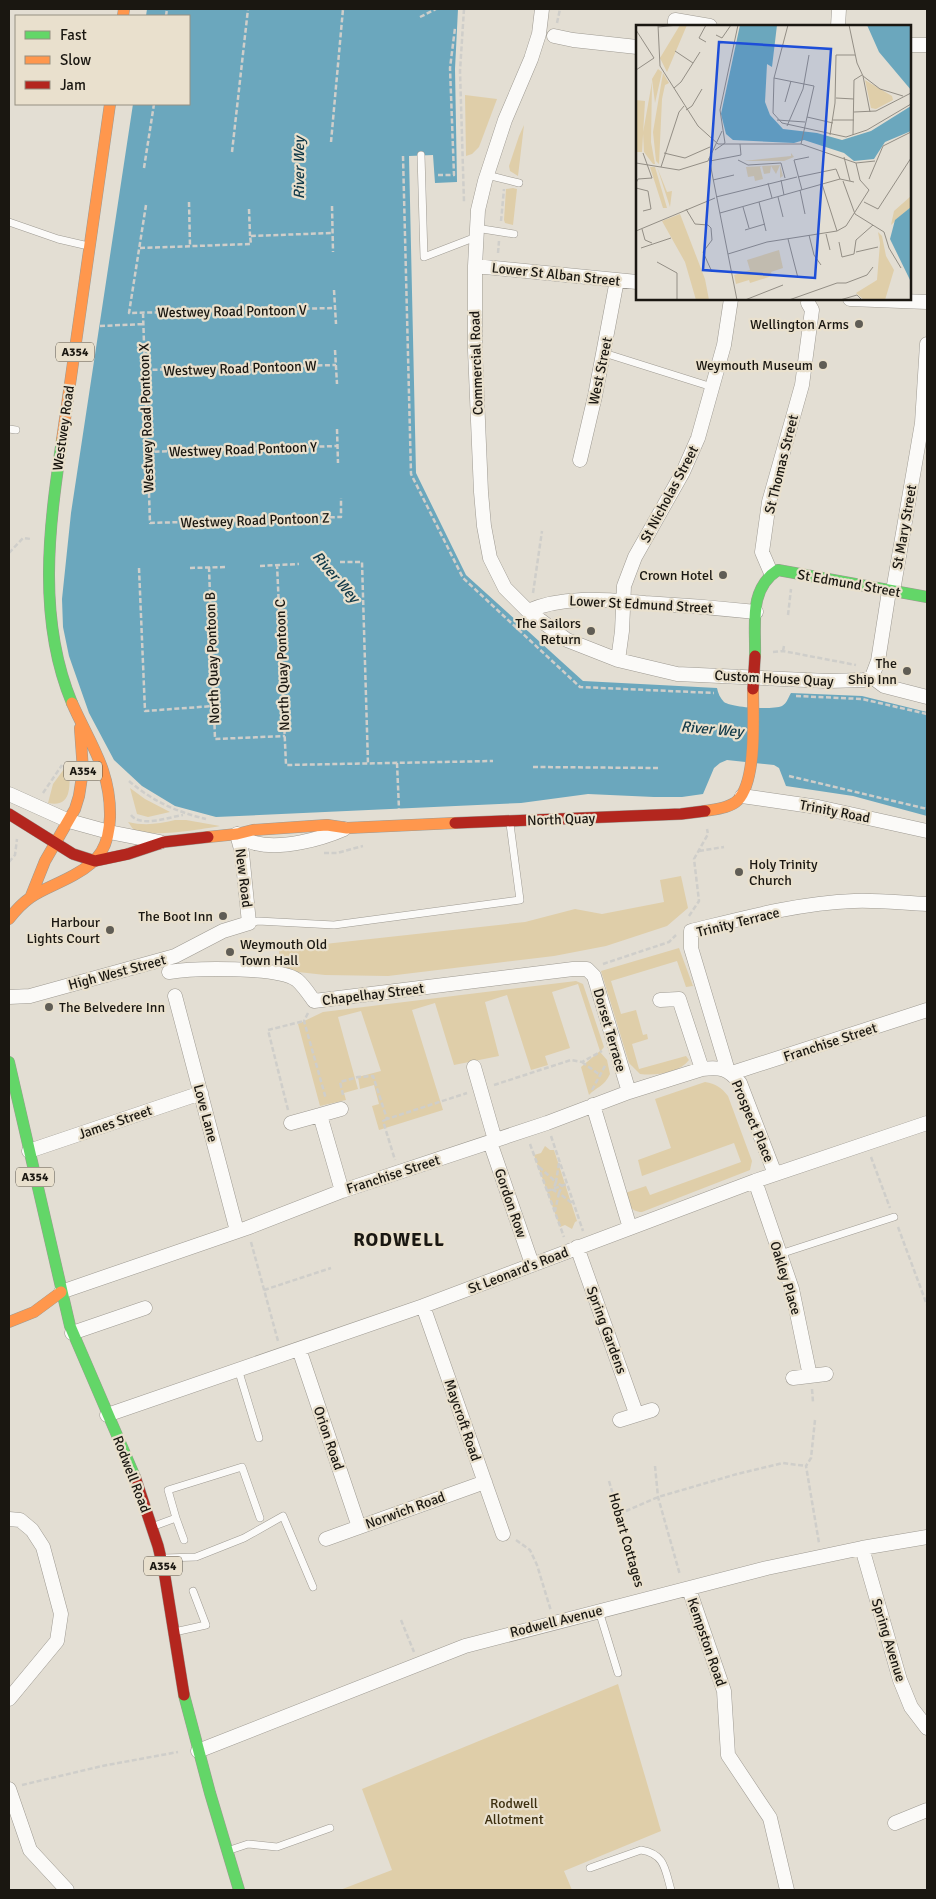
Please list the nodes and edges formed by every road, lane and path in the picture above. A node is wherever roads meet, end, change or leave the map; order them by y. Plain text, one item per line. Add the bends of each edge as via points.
1 (248, 9) edge
2 (343, 9) edge
3 (436, 9) edge
4 (464, 9) edge
5 (542, 9) edge
6 (839, 9) edge
7 (420, 17) dead end
8 (675, 23) edge
9 (698, 25) edge
10 (838, 25) edge
11 (455, 28) dead end
12 (554, 36) dead end
13 (911, 45) edge
14 (927, 45) edge
15 (636, 47) edge
16 (110, 105) edge
17 (154, 105) edge
18 (331, 142) dead end
19 (232, 152) dead end
20 (421, 155) dead end
21 (144, 168) dead end
22 (487, 174) junction
23 (438, 175) dead end
24 (519, 183) dead end
25 (189, 202) dead end
26 (146, 205) dead end
27 (332, 206) dead end
28 (250, 209) dead end
29 (465, 211) dead end
30 (9, 222) edge
31 (333, 233) junction
32 (476, 233) junction
33 (514, 234) dead end
34 (250, 236) junction
35 (90, 246) junction
36 (190, 246) junction
37 (140, 248) junction
38 (333, 252) dead end
39 (475, 266) junction
40 (617, 280) junction
41 (636, 282) edge
42 (334, 290) dead end
43 (732, 300) edge
44 (809, 300) edge
45 (876, 300) edge
46 (927, 302) edge
47 (335, 308) junction
48 (143, 313) junction
49 (144, 324) junction
50 (336, 324) dead end
51 (100, 326) dead end
52 (927, 344) edge
53 (335, 350) dead end
54 (604, 352) junction
55 (336, 365) junction
56 (145, 370) junction
57 (337, 384) dead end
58 (712, 387) junction
59 (337, 429) dead end
60 (338, 446) junction
61 (147, 452) junction
62 (580, 460) dead end
63 (338, 463) dead end
64 (341, 498) dead end
65 (150, 523) joint
66 (542, 531) dead end
67 (27, 538) dead end
68 (9, 553) edge
69 (340, 562) dead end
70 (277, 564) junction
71 (299, 564) dead end
72 (260, 566) dead end
73 (209, 567) junction
74 (226, 567) dead end
75 (139, 568) dead end
76 (190, 568) dead end
77 (778, 572) junction
78 (891, 591) junction
79 (927, 597) edge
80 (623, 601) junction
81 (533, 608) junction
82 (756, 612) junction
83 (788, 615) dead end
84 (784, 646) dead end
85 (770, 652) dead end
86 (783, 652) junction
87 (618, 660) junction
88 (872, 677) junction
89 (796, 696) dead end
90 (927, 697) edge
91 (214, 706) junction
92 (927, 714) edge
93 (80, 719) junction
94 (285, 736) junction
95 (492, 761) dead end
96 (397, 763) junction
97 (63, 764) dead end
98 (368, 764) junction
99 (533, 767) dead end
100 (659, 768) dead end
101 (789, 776) dead end
102 (126, 786) dead end
103 (43, 793) dead end
104 (9, 794) edge
105 (742, 796) junction
106 (399, 808) dead end
107 (927, 810) edge
108 (130, 813) dead end
109 (9, 814) edge
110 (185, 814) junction
111 (207, 819) dead end
112 (69, 820) junction
113 (510, 821) junction
114 (706, 826) dead end
115 (347, 828) joint
116 (927, 831) edge
117 (110, 832) junction
118 (237, 834) junction
119 (17, 835) dead end
120 (164, 842) junction
121 (55, 844) junction
122 (724, 847) dead end
123 (698, 851) junction
124 (95, 861) junction
125 (9, 862) edge
126 (31, 896) junction
127 (927, 904) edge
128 (202, 911) dead end
129 (688, 917) dead end
130 (9, 920) edge
131 (249, 923) junction
132 (206, 928) dead end
133 (677, 933) dead end
134 (686, 960) dead end
135 (610, 962) dead end
136 (587, 969) joint
137 (169, 972) dead end
138 (174, 996) dead end
139 (9, 997) edge
140 (660, 1000) dead end
141 (314, 1001) junction
142 (927, 1010) edge
143 (304, 1021) junction
144 (9, 1062) edge
145 (582, 1062) dead end
146 (474, 1067) dead end
147 (702, 1069) junction
148 (730, 1072) junction
149 (600, 1075) dead end
150 (201, 1092) junction
151 (629, 1092) junction
152 (593, 1105) junction
153 (330, 1112) junction
154 (387, 1119) dead end
155 (291, 1123) joint
156 (547, 1123) junction
157 (927, 1123) edge
158 (526, 1130) junction
159 (493, 1141) junction
160 (29, 1151) junction
161 (560, 1161) junction
162 (538, 1166) junction
163 (398, 1172) junction
164 (775, 1174) junction
165 (755, 1181) junction
166 (556, 1182) junction
167 (567, 1184) junction
168 (562, 1186) junction
169 (553, 1190) junction
170 (342, 1191) junction
171 (547, 1191) junction
172 (558, 1193) junction
173 (574, 1205) junction
174 (555, 1212) junction
175 (894, 1217) dead end
176 (630, 1228) junction
177 (242, 1230) junction
178 (578, 1247) junction
179 (780, 1254) junction
180 (532, 1264) junction
181 (332, 1268) dead end
182 (264, 1290) junction
183 (61, 1292) junction
184 (423, 1306) junction
185 (145, 1308) dead end
186 (9, 1322) edge
187 (72, 1333) junction
188 (299, 1349) junction
189 (282, 1354) junction
190 (238, 1369) junction
191 (826, 1374) dead end
192 (810, 1376) junction
193 (793, 1378) dead end
194 (652, 1410) dead end
195 (636, 1413) junction
196 (108, 1415) junction
197 (620, 1420) dead end
198 (815, 1420) dead end
199 (259, 1438) dead end
200 (655, 1466) dead end
201 (806, 1466) junction
202 (609, 1481) dead end
203 (485, 1482) junction
204 (658, 1497) junction
205 (620, 1516) junction
206 (176, 1518) junction
207 (260, 1518) dead end
208 (9, 1519) edge
209 (152, 1527) junction
210 (359, 1527) junction
211 (503, 1534) joint
212 (927, 1537) edge
213 (326, 1539) dead end
214 (184, 1540) dead end
215 (862, 1548) junction
216 (821, 1556) junction
217 (162, 1558) junction
218 (312, 1587) dead end
219 (686, 1589) junction
220 (193, 1591) dead end
221 (644, 1600) junction
222 (599, 1611) junction
223 (401, 1620) dead end
224 (554, 1622) junction
225 (172, 1632) junction
226 (419, 1665) junction
227 (618, 1674) dead end
228 (9, 1699) edge
229 (927, 1728) edge
230 (198, 1749) junction
231 (13, 1788) edge
232 (927, 1810) edge
233 (895, 1822) dead end
234 (330, 1828) dead end
235 (228, 1851) junction
236 (590, 1868) dead end
237 (67, 1890) edge
238 (240, 1890) edge
239 (671, 1890) edge
240 (787, 1890) edge

1 - 19 path
2 - 18 path
3 - 7 path
4 - 29 path via 460,71
5 - 22 street, Commercial Road via 531,60 504,120
6 - 10 street
8 - 9 street
11 - 23 path via 450,68 454,175
12 - 15 street
13 - 14 street
16 - 35 main road, Westwey Road / A354
17 - 21 path
20 - 32 lane via 424,257
22 - 24 lane
22 - 32 street, Commercial Road
25 - 36 path
26 - 37 path
27 - 31 path
28 - 34 path
30 - 35 lane
31 - 34 path
31 - 38 path
32 - 33 lane
32 - 39 street, Commercial Road
34 - 36 path via 251,244
35 - 93 main road, Westwey Road / A354 via 56,479 49,580 56,654
36 - 37 path
37 - 48 path, Westwey Road Pontoon V via 129,313
39 - 40 street, Lower St Alban Street
39 - 81 street, Commercial Road via 475,350 484,526 490,558 505,588
40 - 41 street, Lower St Alban Street
40 - 54 street, West Street
42 - 47 path
43 - 58 street, St Nicholas Street
44 - 77 street, St Thomas Street via 812,310 802,385 769,502 762,552
45 - 46 street
47 - 48 path, Westwey Road Pontoon V
47 - 50 path
48 - 49 path, Westwey Road Pontoon X
49 - 51 path
49 - 56 path, Westwey Road Pontoon X
52 - 78 street, St Mary Street via 922,423
53 - 55 path
54 - 58 lane
54 - 62 street, West Street
55 - 56 path, Westwey Road Pontoon W
55 - 57 path
56 - 61 path, Westwey Road Pontoon X
58 - 80 street, St Nicholas Street via 698,438 683,472 635,557 624,586
59 - 60 path
60 - 61 path, Westwey Road Pontoon Y
60 - 63 path
61 - 65 path, Westwey Road Pontoon X
64 - 65 path, Westwey Road Pontoon Z via 341,517
66 - 81 path
67 - 68 path via 23,538
69 - 98 path via 362,562
70 - 71 path
70 - 72 path
70 - 94 path, North Quay Pontoon C
73 - 74 path
73 - 76 path
73 - 91 path, North Quay Pontoon B
75 - 91 path via 145,710
77 - 78 main road, St Edmund Street
77 - 82 main road via 763,580
77 - 83 path via 784,587 791,588
78 - 79 main road, St Edmund Street
78 - 88 street, St Mary Street
80 - 81 street, Lower St Edmund Street via 565,600
80 - 82 street, Lower St Edmund Street
80 - 87 street, St Nicholas Street
81 - 87 street, Commercial Road via 567,640
82 - 105 main road, bridge via 750,768
84 - 86 path
85 - 86 path
86 - 88 path via 864,666
87 - 88 street, Custom House Quay via 677,674 828,681
88 - 90 street via 884,686
89 - 92 path via 862,699
91 - 94 path, North Quay Pontoon B via 215,739
93 - 112 main road, Westwey Road / A354 via 82,785
93 - 117 main road, Westwey Road / A354 via 108,780
94 - 98 path, North Quay Pontoon C via 286,765
95 - 96 path
96 - 98 path
96 - 106 path
97 - 103 path
99 - 100 path
101 - 107 path
102 - 110 path via 124,777 149,796
104 - 112 street, North Quay
105 - 113 main road, North Quay via 728,806 681,814
105 - 116 street, Trinity Road via 818,806
108 - 110 path via 140,821
109 - 121 main road
110 - 111 path
112 - 117 street, North Quay
112 - 121 main road, A354
113 - 115 main road, North Quay
113 - 131 lane via 520,900 334,925
114 - 123 path via 708,834
115 - 118 street, North Quay via 298,843 255,843
117 - 120 street, North Quay
117 - 124 main road, A354 via 106,846
118 - 120 main road, North Quay
118 - 131 street, New Road
119 - 125 path via 14,855
120 - 124 main road, North Quay
121 - 124 main road
121 - 126 main road, A354
122 - 123 path
123 - 129 path via 694,859 699,901
124 - 126 main road, A354
126 - 130 main road, A354
127 - 148 street, Trinity Terrace via 854,901 816,904 691,932 691,948
128 - 132 path
131 - 139 street, High West Street via 223,931 175,956 30,996
133 - 135 path via 669,942
134 - 148 street
136 - 141 street, Chapelhay Street
136 - 151 street, Dorset Terrace via 594,976
137 - 141 street, Chapelhay Street via 186,969 273,972 297,980
138 - 150 street, Love Lane
140 - 147 street via 679,999
141 - 143 path
142 - 148 street, Franchise Street
143 - 153 path
143 - 155 path via 268,1030
144 - 160 main road, Rodwell Road / A354
145 - 149 path
146 - 159 street, Gordon Row
147 - 148 street, Franchise Street
147 - 151 street, Franchise Street
148 - 164 street, Prospect Place via 740,1083
150 - 160 street, James Street
150 - 177 street, Love Lane
151 - 152 street, Franchise Street
152 - 156 street, Franchise Street
152 - 176 street
153 - 155 street
153 - 170 street
154 - 163 path via 383,1121
156 - 158 street, Franchise Street
156 - 161 path
157 - 164 street, St Leonard's Road
158 - 159 street, Franchise Street
158 - 162 path
159 - 163 street, Franchise Street
159 - 180 street, Gordon Row
160 - 183 main road, Rodwell Road / A354
161 - 166 path
161 - 167 path
162 - 166 path
162 - 171 path
163 - 170 street, Franchise Street
164 - 165 street, St Leonard's Road
165 - 176 street, St Leonard's Road
165 - 179 street, Oakley Place
166 - 168 path
166 - 169 path
167 - 168 path
167 - 173 path
168 - 169 path
168 - 172 path
169 - 171 path
169 - 172 path
170 - 177 street, Franchise Street
171 - 174 path
172 - 173 path
172 - 174 path
173 - 178 path
174 - 178 path
175 - 179 lane
176 - 178 street, St Leonard's Road
177 - 182 path
177 - 183 street, Franchise Street
178 - 180 street, St Leonard's Road
178 - 195 street, Spring Gardens
179 - 192 street, Oakley Place via 792,1289
180 - 184 street, St Leonard's Road
181 - 182 path
182 - 189 path
183 - 186 main road via 34,1312
183 - 187 main road, Rodwell Road / A354
184 - 188 street, St Leonard's Road
184 - 203 street, Maycroft Road
185 - 187 street
187 - 196 main road, Rodwell Road / A354
188 - 189 street, St Leonard's Road
188 - 210 street, Orion Road
189 - 190 street, St Leonard's Road
190 - 196 street, St Leonard's Road
190 - 199 lane
191 - 192 street
192 - 193 street
194 - 195 street
195 - 197 street
196 - 209 main road, Rodwell Road / A354
198 - 201 path via 811,1458
200 - 204 path
201 - 204 path via 783,1463
201 - 216 path
202 - 205 path, Hobart Cottages
203 - 210 street, Norwich Road
203 - 211 street, Maycroft Road
204 - 205 path
204 - 219 path
205 - 221 path, Hobart Cottages
206 - 207 lane via 168,1490 242,1467
206 - 209 lane
206 - 214 lane
208 - 228 street via 20,1520 43,1546 61,1614 57,1641
209 - 217 main road, Rodwell Road / A354
210 - 213 street, Norwich Road
211 - 224 path via 530,1550
212 - 215 street, Rodwell Avenue
215 - 216 street, Rodwell Avenue
215 - 229 street, Spring Avenue via 900,1680 911,1707
216 - 219 street, Rodwell Avenue
217 - 218 lane via 196,1557 244,1538 283,1516
217 - 225 main road, Rodwell Road / A354
219 - 221 street, Rodwell Avenue
219 - 240 street, Kempston Road via 724,1692 728,1756 770,1818
220 - 225 lane via 206,1625
221 - 222 street, Rodwell Avenue
222 - 224 street, Rodwell Avenue
222 - 227 lane
223 - 226 path
224 - 226 street, Rodwell Avenue via 465,1646
225 - 230 main road, Rodwell Road / A354
226 - 230 street, Rodwell Avenue
230 - 231 path via 102,1766
230 - 235 main road, Rodwell Road / A354
231 - 237 street via 30,1850
232 - 233 street
234 - 235 lane via 277,1847 248,1844
235 - 238 main road, Rodwell Road / A354
236 - 239 lane via 641,1850 650,1851 663,1862

